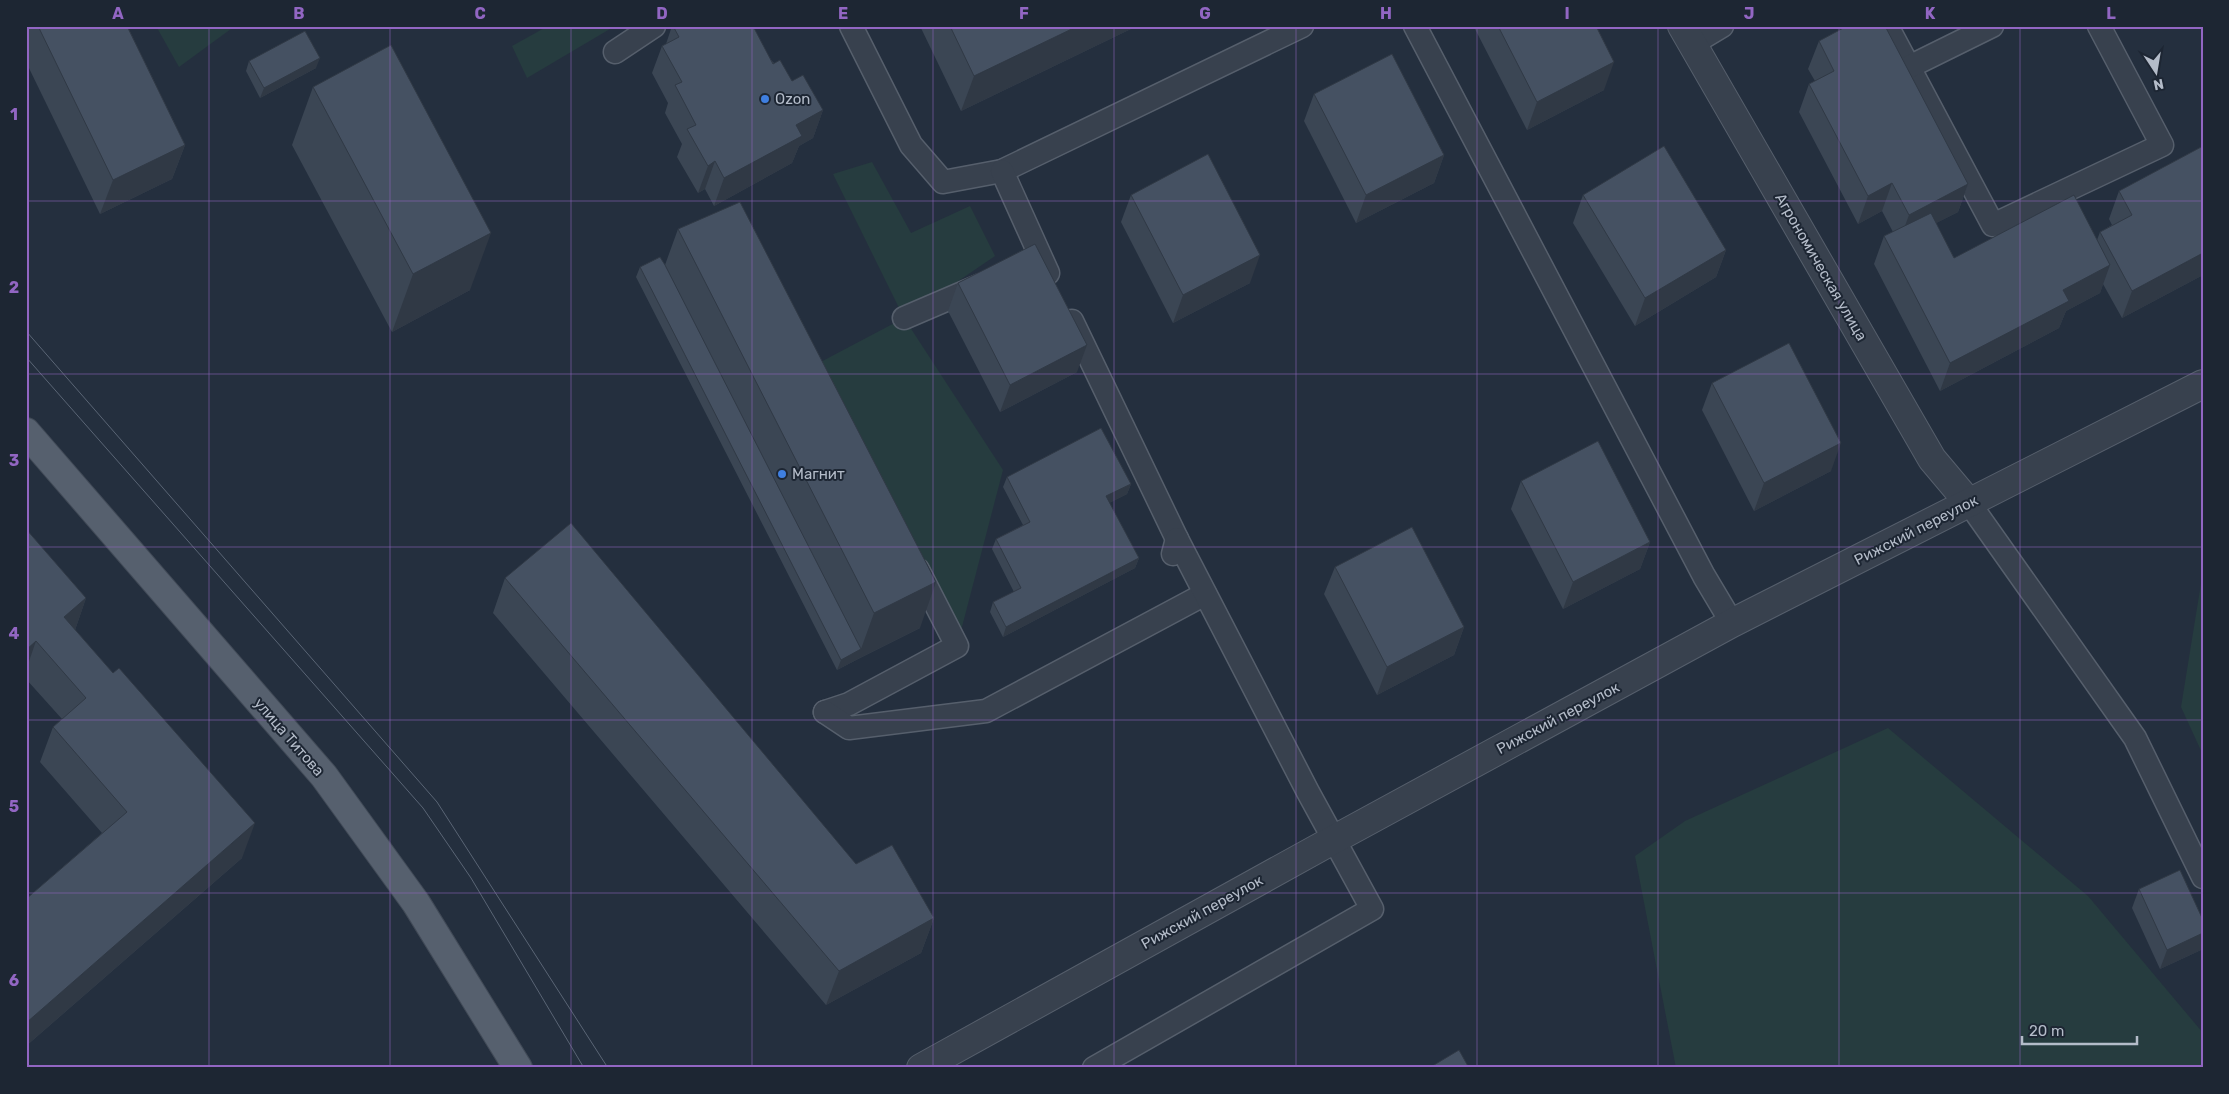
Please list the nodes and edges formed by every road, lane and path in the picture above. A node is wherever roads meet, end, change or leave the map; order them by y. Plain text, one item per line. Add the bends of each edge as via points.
1 (654, 26) edge
2 (851, 26) edge
3 (1302, 26) edge
4 (1415, 26) edge
5 (1722, 26) edge
6 (1887, 26) edge
7 (1992, 26) edge
8 (2099, 26) edge
9 (1687, 35) edge
10 (615, 52) dead end
11 (1909, 67) junction
12 (1002, 171) junction
13 (1023, 267) junction
14 (904, 318) dead end
15 (2203, 384) edge
16 (26, 432) edge
17 (1969, 503) junction
18 (907, 550) edge
19 (1205, 594) junction
20 (1732, 623) junction
21 (1333, 840) junction
22 (2203, 877) edge
23 (518, 1068) edge
24 (921, 1068) edge
25 (1094, 1068) edge

1 - 10 lane
2 - 12 lane via 911,144 943,182
3 - 12 lane
4 - 20 lane via 1704,576
5 - 9 lane
6 - 11 lane
7 - 11 lane
8 - 11 lane via 2162,145 1993,226
9 - 17 street, Агрономическая улица via 1932,459
12 - 13 lane
13 - 14 lane
13 - 19 lane via 1061,299 1175,547
15 - 17 street, Рижский переулок
16 - 23 main road, улица Титова via 324,776 416,902
17 - 20 street, Рижский переулок
17 - 22 lane via 2135,738
18 - 19 lane via 956,646 850,704 826,712 849,728 986,711
19 - 21 lane
20 - 21 street, Рижский переулок
21 - 24 street, Рижский переулок
21 - 25 lane via 1372,909

